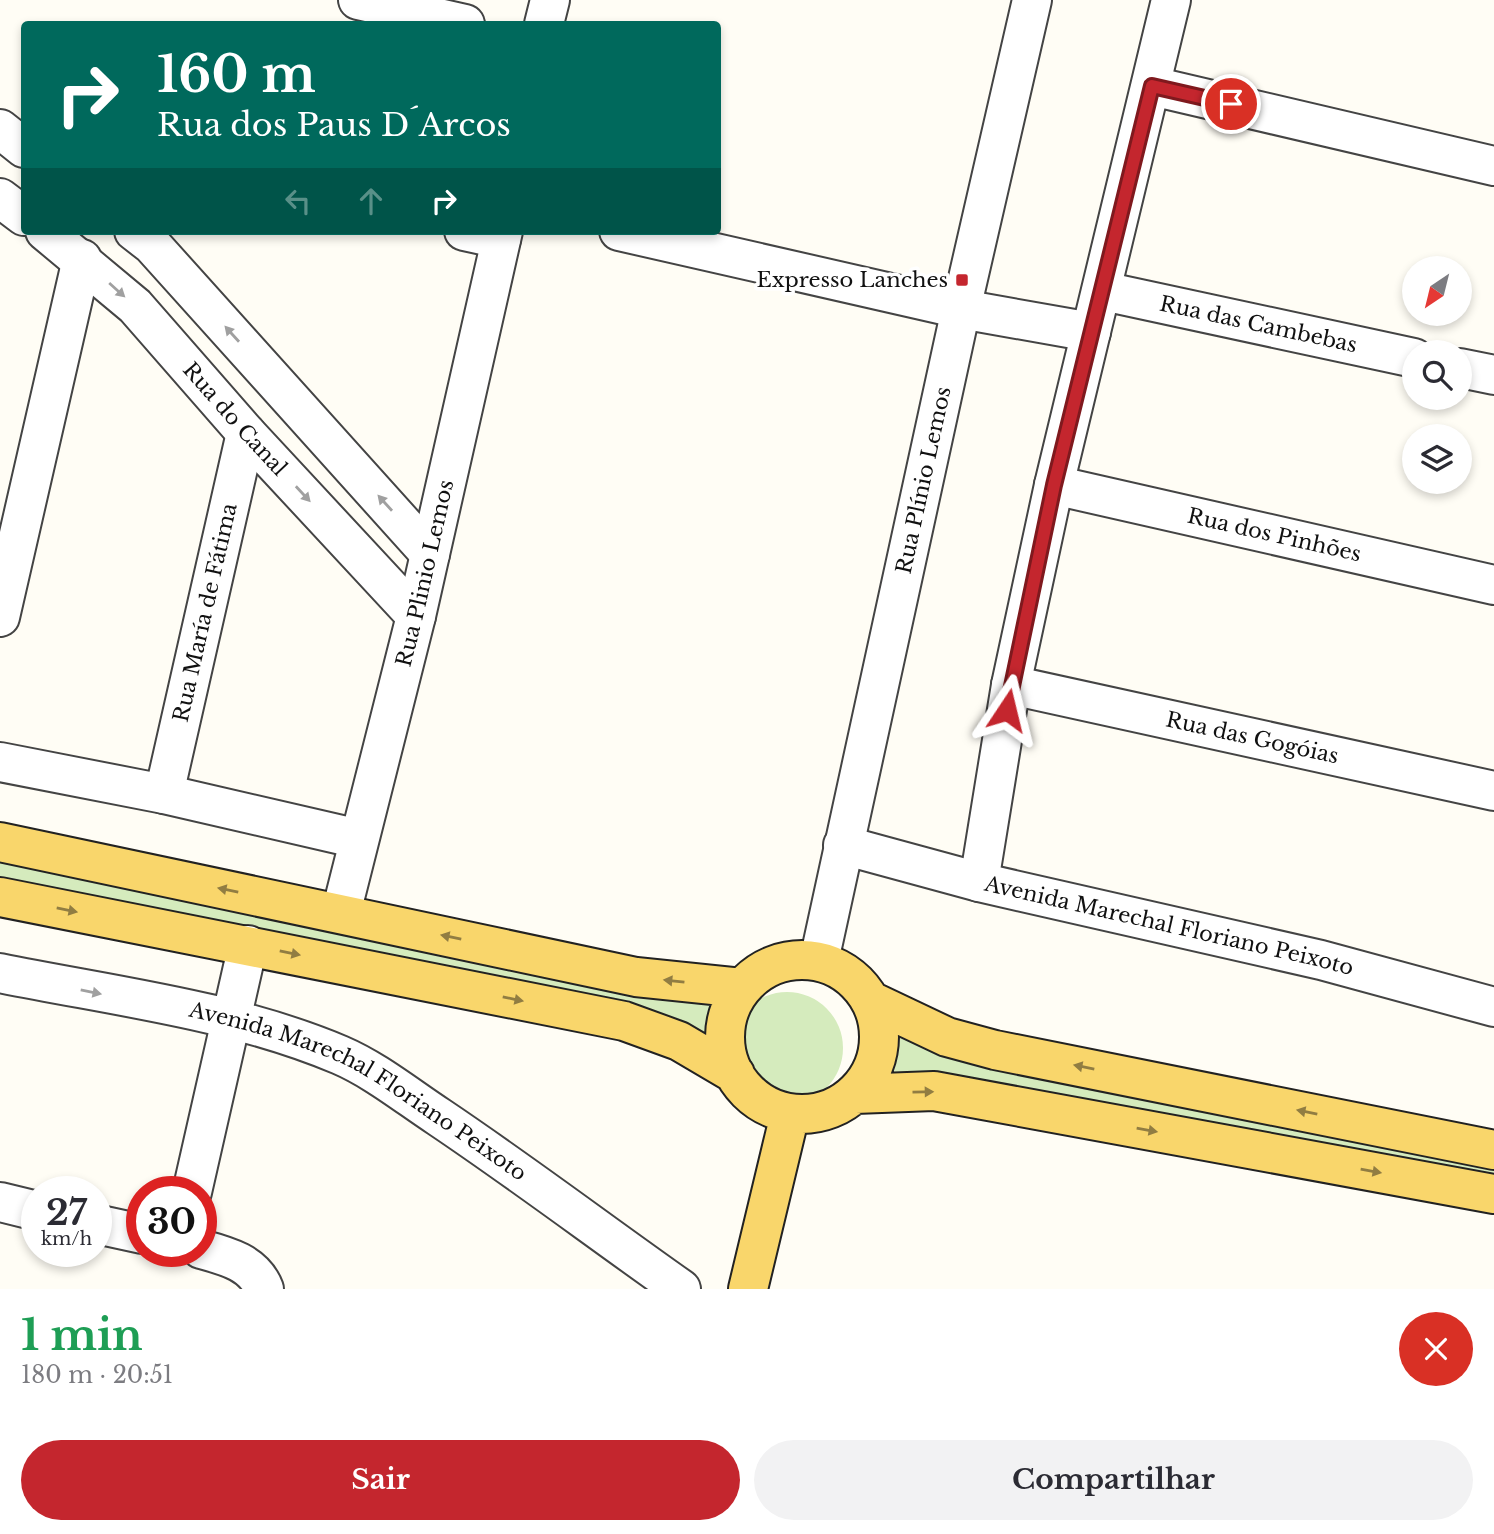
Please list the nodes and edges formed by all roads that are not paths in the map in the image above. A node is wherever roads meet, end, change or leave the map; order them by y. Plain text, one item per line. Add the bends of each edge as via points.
1 (358, 0) edge
2 (550, 0) edge
3 (1032, 0) edge
4 (1171, 0) edge
5 (452, 21) edge
6 (545, 21) edge
7 (1152, 86) junction
8 (0, 128) edge
9 (21, 132) edge
10 (21, 146) edge
11 (1494, 166) edge
12 (0, 198) edge
13 (21, 214) edge
14 (50, 235) edge
15 (139, 235) edge
16 (502, 235) edge
17 (637, 235) edge
18 (82, 259) junction
19 (1103, 290) junction
20 (961, 309) junction
21 (1091, 332) junction
22 (1402, 355) edge
23 (1472, 370) edge
24 (1494, 375) edge
25 (246, 433) junction
26 (1054, 485) junction
27 (430, 554) junction
28 (1494, 585) edge
29 (416, 616) junction
30 (0, 617) edge
31 (1011, 685) junction
32 (0, 762) edge
33 (1494, 791) edge
34 (164, 794) junction
35 (359, 839) junction
36 (0, 842) edge
37 (843, 845) junction
38 (979, 882) junction
39 (0, 897) edge
40 (341, 914) junction
41 (248, 944) junction
42 (819, 961) junction
43 (0, 973) edge
44 (742, 988) junction
45 (871, 1001) junction
46 (1494, 1007) edge
47 (231, 1020) junction
48 (735, 1074) junction
49 (855, 1094) junction
50 (790, 1114) junction
51 (1494, 1150) edge
52 (196, 1176) edge
53 (1494, 1194) edge
54 (0, 1202) edge
55 (21, 1207) edge
56 (217, 1255) edge
57 (264, 1289) edge
58 (681, 1289) edge
59 (748, 1289) edge

1 - 5 street
2 - 6 street
3 - 20 street, Rua Plínio Lemos
4 - 7 street
7 - 11 street
7 - 19 street
8 - 9 street
8 - 10 street
12 - 13 street
14 - 18 street, Rua do Canal
27 -> 15 street
16 - 27 street, Rua Plinio Lemos
17 - 20 street
18 -> 25 street, Rua do Canal via 135,306
18 - 30 street
19 - 21 street
19 - 22 street, Rua das Cambebas
20 - 21 street
20 - 37 street, Rua Plínio Lemos
21 - 26 street
23 - 24 street
25 -> 29 street, Rua do Canal
25 - 34 street, Rua María de Fátima
26 - 28 street, Rua dos Pinhões
26 - 31 street
27 - 29 street, Rua Plinio Lemos
29 - 35 street, Rua Plinio Lemos
31 - 33 street, Rua das Gogóias
31 - 38 street
32 - 34 street
34 - 35 street
35 - 40 street, Rua Plinio Lemos
40 -> 36 main road
37 - 38 street, Avenida Marechal Floriano Peixoto
37 - 42 street, Rua Plínio Lemos
38 - 46 street, Avenida Marechal Floriano Peixoto via 1321,960
39 -> 41 main road
44 -> 40 main road via 636,977
41 - 47 street
41 -> 48 main road via 624,1021 679,1041
42 - 44 main road via 780,963 759,972
42 - 45 main road via 845,973
43 -> 47 street, Avenida Marechal Floriano Peixoto
44 - 48 main road via 730,1007 725,1030
45 - 49 main road via 879,1025 878,1050 870,1073
51 -> 45 main road via 995,1050 947,1037
47 - 52 street
47 - 58 street, Avenida Marechal Floriano Peixoto via 290,1036 372,1072
48 - 50 main road via 751,1094
49 - 50 main road via 821,1112
49 -> 53 main road via 934,1091
50 - 59 main road
54 - 55 street
56 - 57 street via 258,1274

